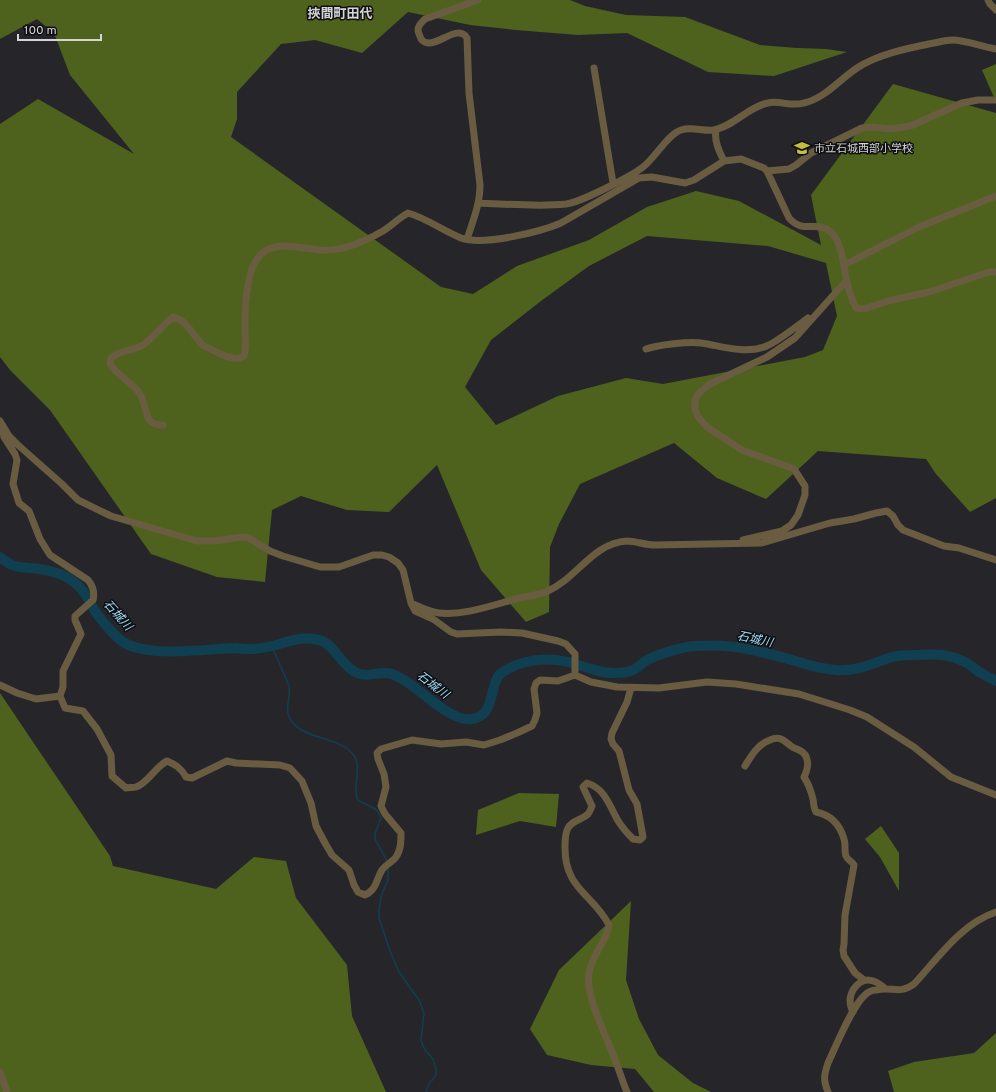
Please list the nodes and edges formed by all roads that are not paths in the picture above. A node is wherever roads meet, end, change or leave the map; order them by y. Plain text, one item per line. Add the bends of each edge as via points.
1 (478, 0) edge
2 (988, 0) edge
3 (996, 10) edge
4 (996, 50) edge
5 (594, 68) dead end
6 (996, 100) edge
7 (716, 130) junction
8 (724, 162) junction
9 (767, 171) junction
10 (614, 184) junction
11 (996, 196) edge
12 (478, 203) junction
13 (467, 239) junction
14 (844, 265) junction
15 (996, 272) edge
16 (846, 281) junction
17 (816, 313) junction
18 (646, 349) dead end
19 (1, 423) edge
20 (163, 425) dead end
21 (730, 544) junction
22 (996, 560) edge
23 (411, 604) junction
24 (575, 674) junction
25 (0, 685) edge
26 (631, 688) junction
27 (60, 696) junction
28 (745, 766) dead end
29 (996, 795) edge
30 (996, 912) edge
31 (864, 980) junction
32 (886, 989) junction
33 (853, 1012) junction
34 (0, 1072) edge
35 (7, 1092) edge
36 (627, 1092) edge
37 (828, 1092) edge

1 - 12 street via 425,19 418,30 420,38 427,42 462,33 467,38 469,93 480,185
2 - 3 street
4 - 7 street via 950,40 900,51 866,63 821,96 792,105 770,102 752,108
5 - 10 street
6 - 9 street via 962,103 914,125 891,129 862,128 811,153 789,169
7 - 8 street via 718,148
7 - 10 street via 686,129 677,132 650,162
8 - 9 street via 741,159
8 - 13 street via 685,183 652,177 639,178 550,228 505,239
9 - 14 street via 788,218 802,227 820,227 828,230 837,240
10 - 12 street via 568,204
11 - 14 street via 919,227
12 - 13 street
13 - 20 street via 408,213 384,230 344,248 322,250 279,246 265,250 256,260 248,280 244,356 235,359 204,346 182,321 173,317 143,345 117,353 111,358 110,364 114,371 137,390 144,401 147,420 152,424
14 - 16 street
15 - 16 street via 864,308 856,308
16 - 17 street
17 - 18 street via 766,347 750,350 700,342 658,345
17 - 21 street via 794,338 767,357 710,384 695,400 695,410 707,428 742,450 794,469 805,486 805,495 798,515 791,525 782,531
19 - 23 street via 18,446 78,500 111,516 197,541 244,536 270,551 320,567 339,567 373,555 389,557 398,562 403,570
19 - 27 street via 4,437 17,460 13,484 19,503 29,511 40,539 50,555 88,580 94,590 93,600 75,616 81,634 63,671
21 - 22 street via 762,543 830,523 887,511 903,530 944,546
21 - 23 street via 644,545 628,541 601,549 569,578 546,592 456,614 438,613
23 - 24 street via 415,611 457,634 522,633 566,644 575,654
24 - 26 street via 591,682
24 - 27 street via 558,681 540,680 536,683 534,689 537,713 532,726 500,740 484,745 412,740 381,749 377,754 386,787 381,806 401,833 401,847 396,859 381,871 375,888 366,895 358,892 349,870 332,855 316,826 311,803 302,781 290,768 227,761 192,778 186,777 181,769 167,761 136,786 126,788 112,776 111,755 97,729 83,711 66,708
25 - 27 street via 36,699
26 - 29 street via 659,688 708,682 799,694 867,717 914,747 951,777
26 - 36 street via 611,739 636,804 643,837 640,840 633,839 617,820 602,793 595,785 587,783 582,787 592,806 588,814 568,827 565,835 566,862 573,881 601,912 609,925 590,966 589,985 594,1007
28 - 31 street via 762,744 776,738 784,739 807,756 804,777 813,798 814,808 816,812 830,816 835,823 845,840 845,855 854,865 845,915 843,950 855,973
30 - 32 street via 978,920 962,933 914,984 901,990
31 - 32 street via 871,980
31 - 33 street via 849,997
32 - 33 street via 866,994
33 - 37 street via 825,1072 824,1082
34 - 35 street

